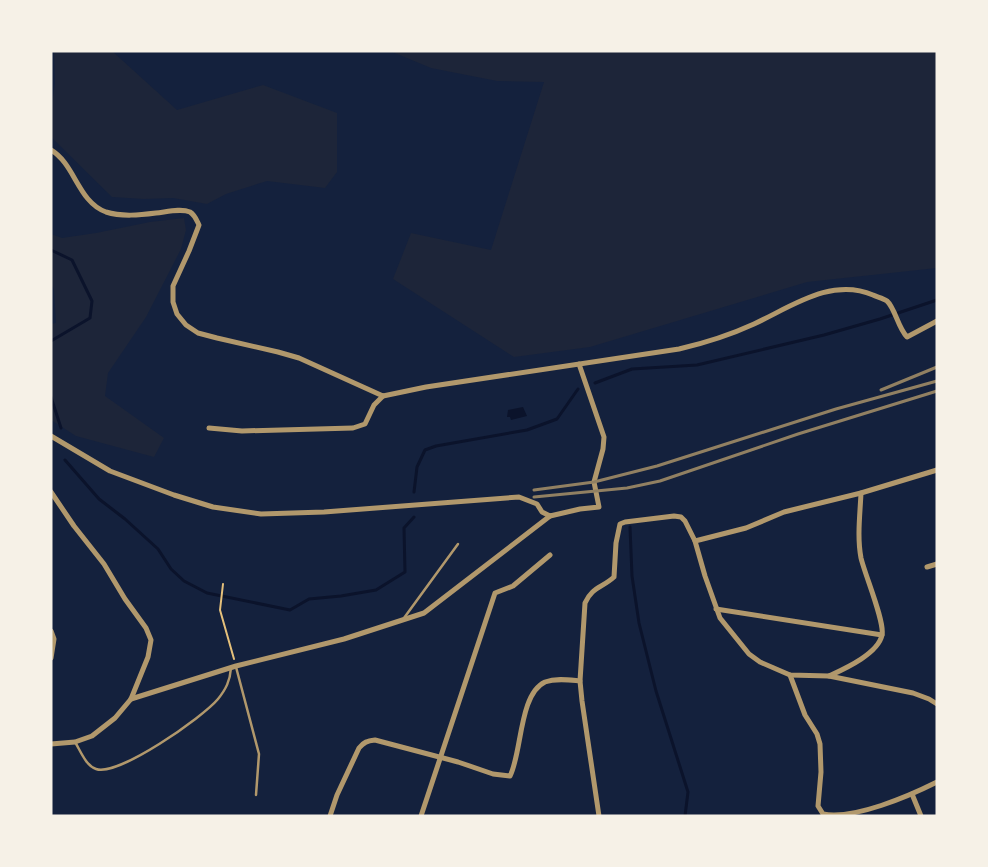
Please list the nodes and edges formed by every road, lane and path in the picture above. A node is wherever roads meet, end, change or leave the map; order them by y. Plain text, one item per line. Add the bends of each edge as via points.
1 (51, 150) edge
2 (937, 321) edge
3 (579, 364) junction
4 (383, 396) junction
5 (208, 428) dead end
6 (51, 436) edge
7 (937, 470) edge
8 (51, 492) edge
9 (861, 493) junction
10 (550, 516) junction
11 (695, 541) junction
12 (458, 544) dead end
13 (550, 555) dead end
14 (937, 564) edge
15 (927, 567) dead end
16 (223, 584) dead end
17 (716, 609) junction
18 (403, 620) junction
19 (51, 631) edge
20 (882, 635) junction
21 (51, 658) edge
22 (234, 667) junction
23 (790, 675) junction
24 (829, 676) junction
25 (580, 681) junction
26 (131, 699) junction
27 (937, 704) edge
28 (75, 742) junction
29 (51, 744) edge
30 (440, 758) junction
31 (937, 782) edge
32 (912, 794) junction
33 (256, 795) dead end
34 (330, 816) edge
35 (421, 816) edge
36 (599, 816) edge
37 (921, 816) edge

1 - 4 street via 66,164 85,195 105,211 134,215 179,211 190,212 196,218 199,225 173,286 177,314 186,325 198,333 299,358
2 - 3 street via 907,337 888,302 867,292 828,291 714,340 678,349
3 - 4 street
3 - 10 street via 604,437 604,449 594,482 599,507
4 - 5 street via 374,405 365,424 353,428 242,431
6 - 10 street via 110,471 213,507 261,514 324,512 519,497 537,504
7 - 9 street
8 - 26 street via 146,628 150,640 148,657
9 - 11 street via 784,512 746,528
9 - 20 street via 861,555 880,617
10 - 18 street via 424,613
11 - 17 street
11 - 25 street via 681,517 620,524 614,577 594,589 585,603
12 - 18 lane
13 - 30 street via 513,586 495,593
14 - 15 street
16 - 22 path via 220,610
17 - 20 street
17 - 23 street via 749,654
18 - 22 street
19 - 21 street via 54,639
20 - 24 street via 863,658
22 - 26 street
22 - 28 lane via 228,684 207,710 127,762 106,770 93,768
22 - 33 lane via 259,754
23 - 24 street
23 - 32 street via 820,744 818,806 823,814 838,816 872,809
24 - 27 street via 913,693
25 - 30 street via 545,682 534,693 521,724 510,776
25 - 36 street
26 - 28 street via 106,727
28 - 29 street
30 - 34 street via 375,740 363,743
30 - 35 street
31 - 32 street
32 - 37 street

